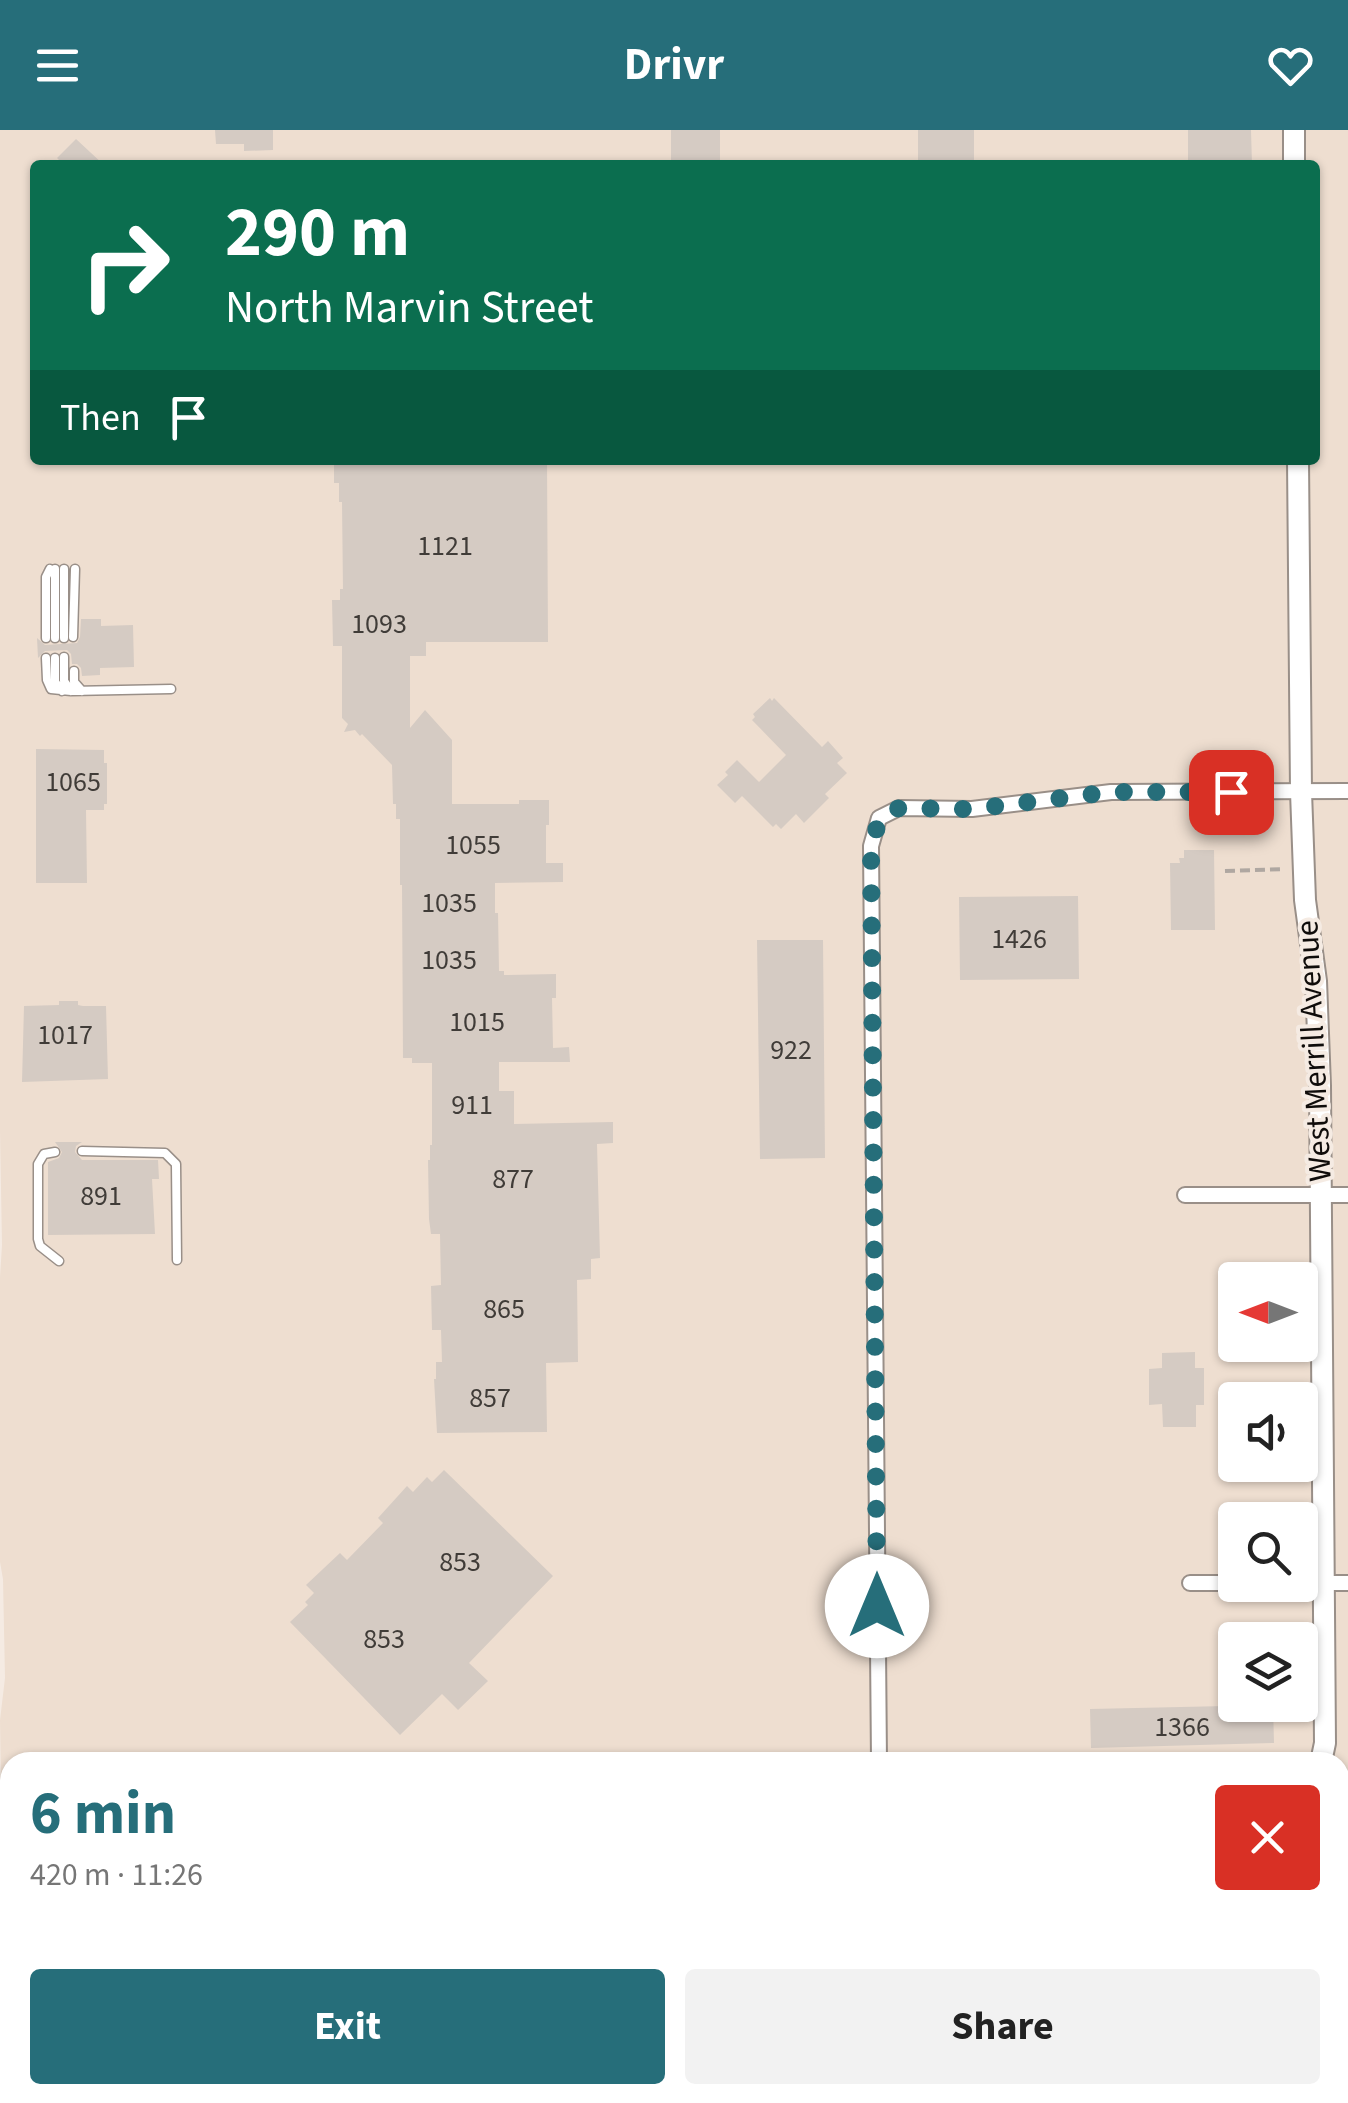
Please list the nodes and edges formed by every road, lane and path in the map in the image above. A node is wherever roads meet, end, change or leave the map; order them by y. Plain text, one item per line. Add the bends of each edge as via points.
1 (1294, 130) edge
2 (1294, 160) edge
3 (1298, 465) edge
4 (74, 568) dead end
5 (60, 638) junction
6 (74, 671) dead end
7 (170, 689) dead end
8 (67, 691) junction
9 (82, 691) junction
10 (1348, 791) edge
11 (1301, 792) junction
12 (1304, 869) junction
13 (1225, 871) dead end
14 (82, 1151) dead end
15 (55, 1152) dead end
16 (1186, 1195) dead end
17 (1320, 1195) junction
18 (1348, 1195) edge
19 (176, 1260) dead end
20 (60, 1261) dead end
21 (1190, 1583) dead end
22 (1218, 1583) edge
23 (1318, 1583) edge
24 (1324, 1583) junction
25 (1348, 1583) edge
26 (878, 1752) edge
27 (1323, 1752) edge

1 - 2 street
3 - 11 street, West Merrill Avenue
4 - 5 lane
5 - 5 lane via 56,569 46,577
6 - 9 lane
7 - 9 lane
8 - 8 lane via 51,689 46,680 55,658
8 - 9 lane
10 - 11 street
11 - 12 street, West Merrill Avenue
11 - 26 street via 1111,792 972,809 899,808 880,818 871,846
12 - 13 path
12 - 17 street, West Merrill Avenue via 1316,981
14 - 19 lane via 172,1157
15 - 20 lane via 38,1164 38,1239
16 - 17 street
17 - 18 street
17 - 24 street, West Merrill Avenue
21 - 22 street
23 - 24 street
24 - 25 street
24 - 27 street, West Merrill Avenue

